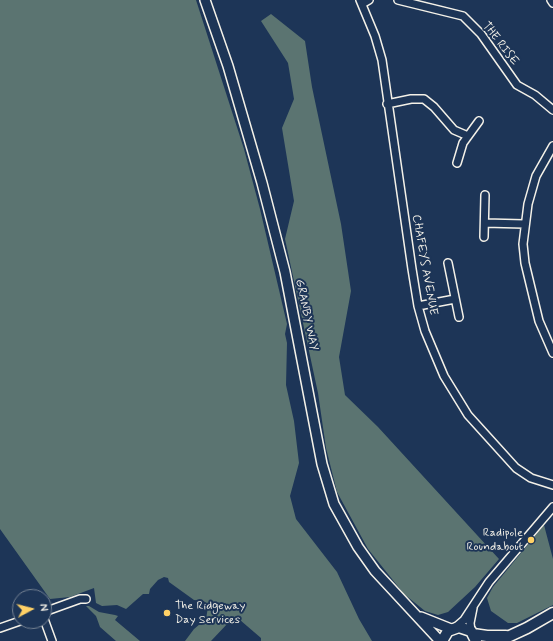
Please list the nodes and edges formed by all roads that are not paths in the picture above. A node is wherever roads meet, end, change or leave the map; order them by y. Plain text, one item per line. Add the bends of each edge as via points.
1 (205, 0) edge
2 (369, 0) edge
3 (398, 0) edge
4 (551, 0) edge
5 (361, 2) edge
6 (553, 3) edge
7 (387, 104) junction
8 (553, 110) edge
9 (479, 121) dead end
10 (468, 136) junction
11 (553, 146) edge
12 (457, 163) dead end
13 (485, 195) dead end
14 (485, 223) junction
15 (524, 224) junction
16 (484, 237) dead end
17 (448, 263) dead end
18 (456, 299) junction
19 (418, 306) junction
20 (459, 317) dead end
21 (553, 353) edge
22 (553, 485) edge
23 (553, 507) edge
24 (86, 599) dead end
25 (474, 606) junction
26 (52, 609) edge
27 (553, 613) edge
28 (416, 614) junction
29 (12, 623) edge
30 (0, 628) edge
31 (453, 628) junction
32 (48, 629) edge
33 (473, 635) edge
34 (503, 639) edge
35 (52, 641) edge
36 (441, 641) edge

1 - 28 main road, GRANBY WAY via 228,66 285,272 322,464 334,504 375,571
2 - 5 street
3 - 8 street, THE RISE via 463,16 481,34 517,85 535,95
4 - 6 street
5 - 7 street, CHAFEYS AVENUE via 382,60
7 - 10 street via 424,99 454,130
7 - 19 street, CHAFEYS AVENUE
9 - 10 street
10 - 12 street
11 - 15 street via 536,176
13 - 14 street
14 - 15 street
14 - 16 street
15 - 21 street via 525,264 531,291 539,321
17 - 18 street
18 - 19 street
18 - 20 street
19 - 22 street, CHAFEYS AVENUE via 425,331 444,376 468,415 516,468 531,478
23 - 25 street via 489,582
24 - 26 street
25 - 31 street
25 - 33 street via 470,623
27 - 34 highway
28 - 31 main road, GRANBY WAY via 440,626
28 - 36 main road, GRANBY WAY
29 - 30 street
31 - 33 highway via 464,628
31 - 36 highway
32 - 35 street
33 - 34 highway

